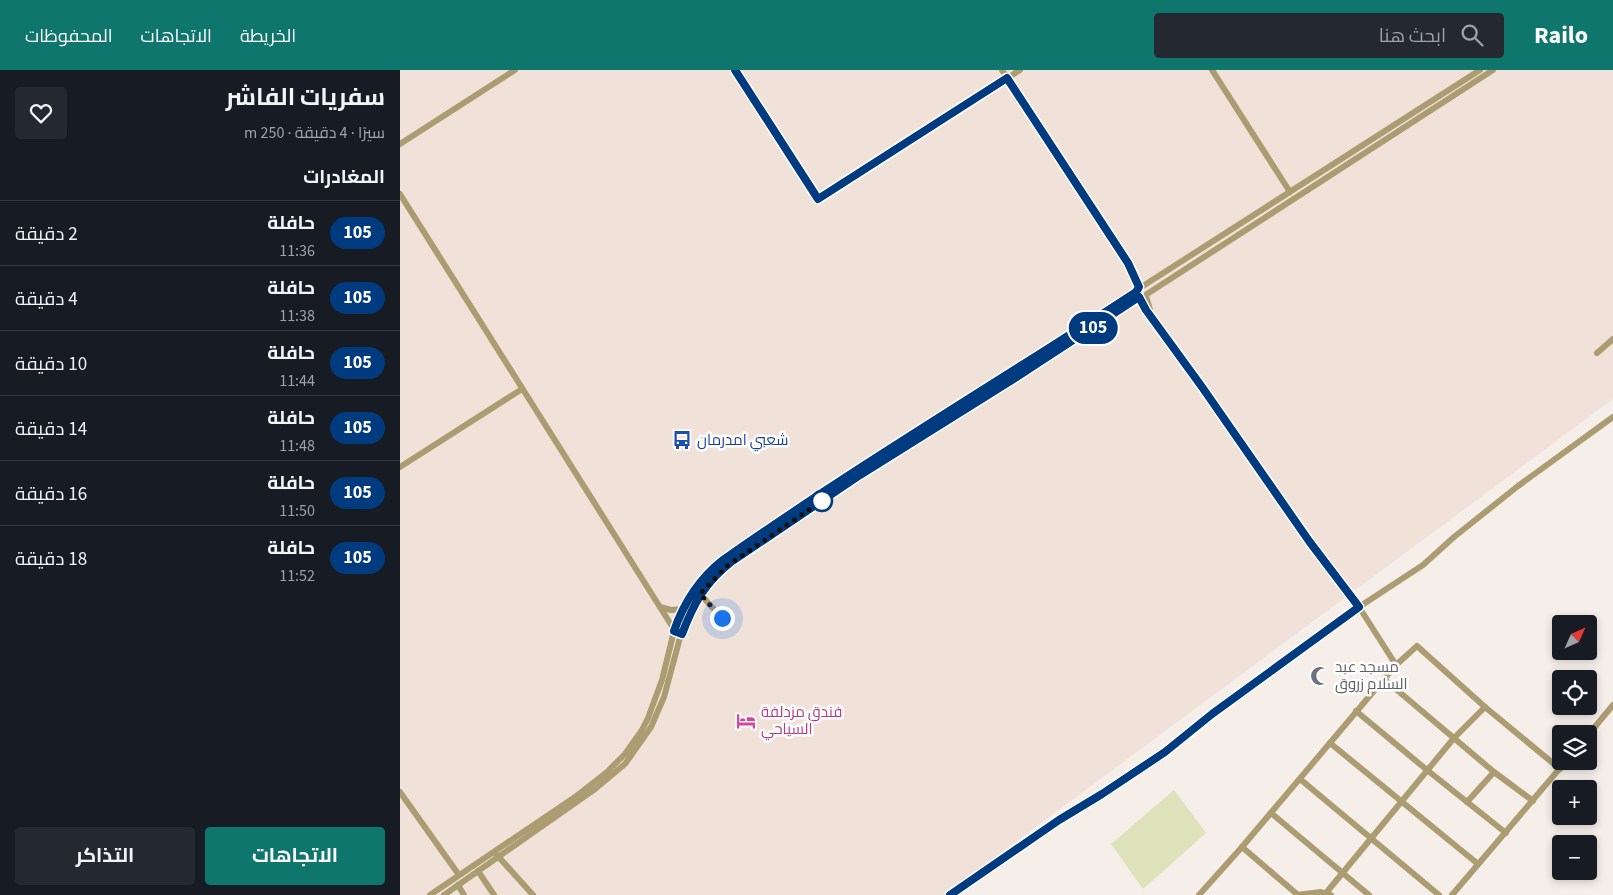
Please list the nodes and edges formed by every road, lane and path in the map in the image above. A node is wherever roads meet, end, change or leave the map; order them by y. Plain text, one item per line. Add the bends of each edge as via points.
1 (515, 70) edge
2 (735, 70) edge
3 (1002, 70) edge
4 (1020, 70) edge
5 (1212, 70) edge
6 (1480, 70) edge
7 (1493, 70) edge
8 (1007, 78) junction
9 (400, 144) edge
10 (1290, 192) junction
11 (400, 194) edge
12 (1141, 293) junction
13 (1613, 340) edge
14 (1597, 353) dead end
15 (522, 389) junction
16 (1613, 417) edge
17 (400, 467) edge
18 (835, 488) junction
19 (700, 594) junction
20 (660, 607) junction
21 (1359, 607) junction
22 (682, 609) junction
23 (722, 618) dead end
24 (674, 631) junction
25 (682, 634) junction
26 (1396, 664) junction
27 (1384, 679) junction
28 (1613, 705) edge
29 (1485, 707) junction
30 (1356, 711) junction
31 (1596, 725) edge
32 (1454, 738) junction
33 (1330, 743) junction
34 (1552, 762) edge
35 (1427, 770) junction
36 (1559, 770) edge
37 (1494, 772) junction
38 (1300, 779) junction
39 (589, 789) junction
40 (400, 792) edge
41 (1533, 801) junction
42 (1401, 802) junction
43 (1467, 802) junction
44 (1271, 813) junction
45 (1506, 833) junction
46 (1371, 838) junction
47 (1242, 847) junction
48 (495, 854) junction
49 (1478, 864) junction
50 (478, 871) junction
51 (1342, 872) junction
52 (459, 875) junction
53 (458, 885) junction
54 (1202, 894) edge
55 (1328, 894) edge
56 (430, 895) edge
57 (444, 895) edge
58 (464, 895) edge
59 (494, 895) edge
60 (534, 895) edge
61 (950, 895) edge
62 (1297, 895) edge
63 (1369, 895) edge
64 (1439, 895) edge
65 (1452, 895) edge

1 - 9 street
2 - 8 street via 818,199
3 - 8 street
4 - 8 street
5 - 10 street
6 - 10 street
7 - 12 street
8 - 12 street via 1128,263
10 - 12 street
11 - 15 street
12 - 18 street
12 - 21 street via 1152,316
13 - 14 street
15 - 17 street
15 - 20 street
16 - 21 street via 1518,486 1423,565
18 - 19 street via 727,566
18 - 22 street via 716,565 692,591
19 - 23 street
19 - 25 street
20 - 22 street
20 - 24 street
21 - 26 street
21 - 61 street via 1165,752
22 - 24 street
24 - 25 street
24 - 39 street via 662,680 646,724 625,754
25 - 39 street via 664,697 651,727 614,775
26 - 27 street
26 - 29 street via 1417,646
27 - 30 street
27 - 32 street
28 - 31 street
29 - 32 street
29 - 34 street
30 - 33 street
30 - 35 street
32 - 35 street
32 - 37 street
33 - 38 street
33 - 42 street
35 - 42 street
35 - 43 street
36 - 41 street
37 - 41 street
37 - 43 street
38 - 44 street
38 - 46 street
39 - 48 street
40 - 52 street
41 - 45 street
42 - 46 street
42 - 49 street
43 - 45 street
44 - 47 street
44 - 51 street
45 - 49 street
46 - 51 street
46 - 64 street
47 - 54 street
47 - 62 street
48 - 50 street
48 - 52 street
48 - 60 street
49 - 65 street
50 - 53 street
50 - 59 street
51 - 55 street
51 - 63 street
52 - 56 street
53 - 57 street
53 - 58 street
55 - 62 street

